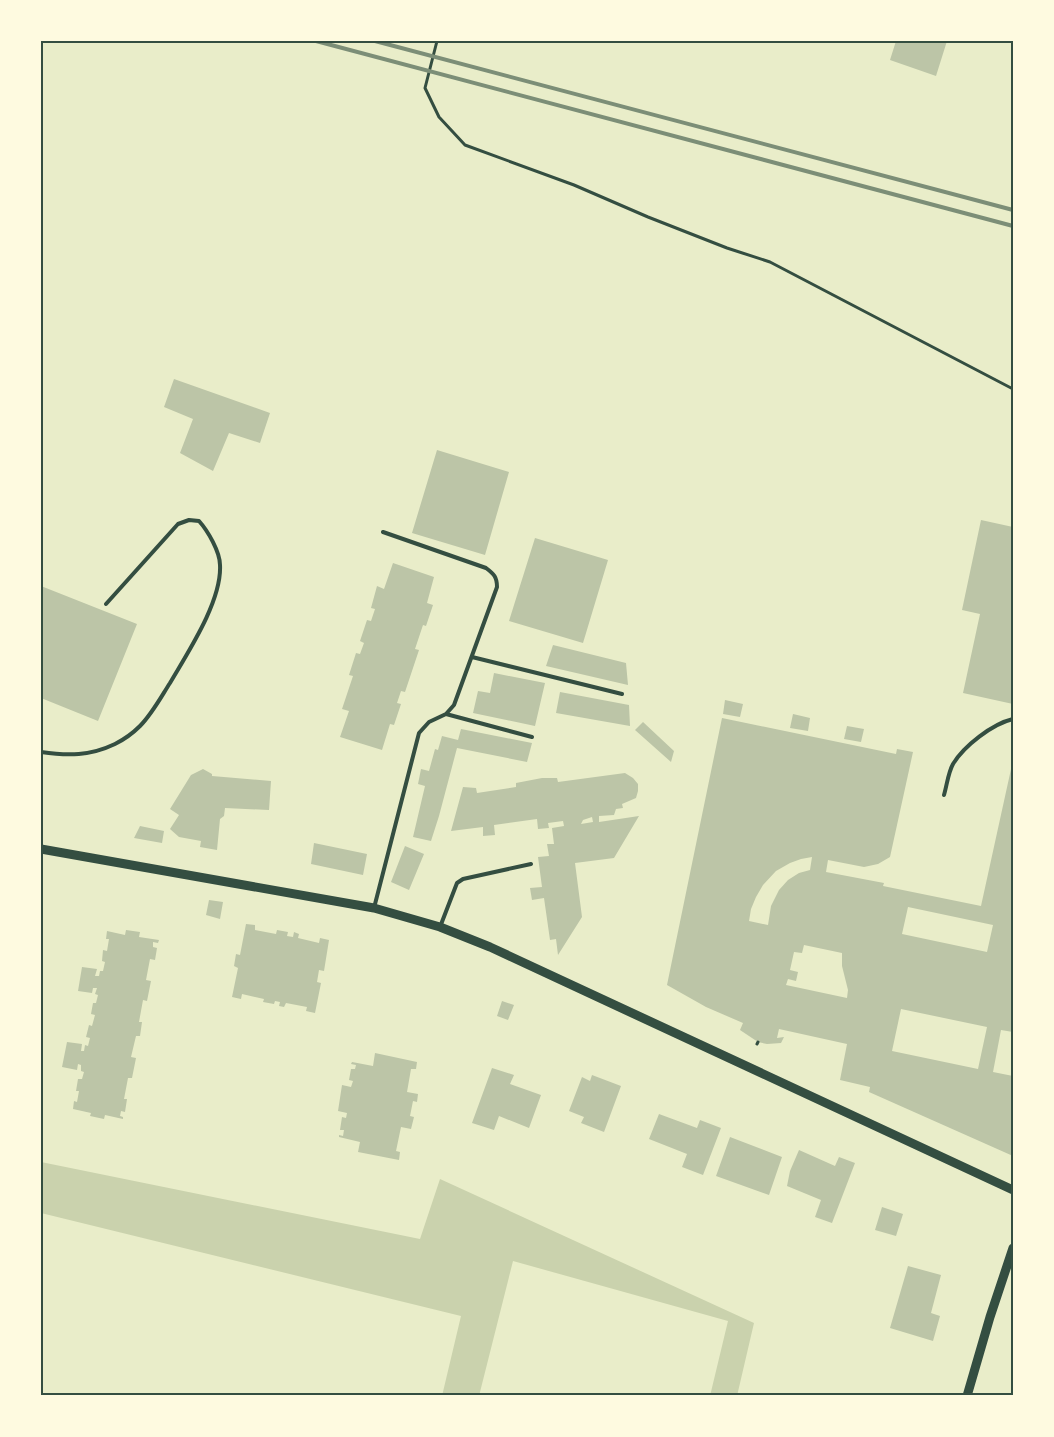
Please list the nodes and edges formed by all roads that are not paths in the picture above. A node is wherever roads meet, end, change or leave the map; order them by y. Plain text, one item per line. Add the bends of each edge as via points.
1 (383, 532) dead end
2 (106, 604) dead end
3 (472, 656) junction
4 (622, 694) dead end
5 (446, 714) junction
6 (1013, 719) edge
7 (532, 737) dead end
8 (41, 752) edge
9 (944, 795) dead end
10 (41, 849) edge
11 (530, 864) dead end
12 (374, 908) junction
13 (440, 927) junction
14 (1013, 1190) edge
15 (1013, 1248) edge
16 (966, 1396) edge

1 - 3 lane via 494,573 497,587
2 - 8 lane via 178,524 199,521 206,528 220,564 216,594 197,638 140,726 117,743 88,754
3 - 4 lane
3 - 5 lane via 454,705
5 - 7 lane
5 - 12 lane via 429,722 418,733
6 - 9 lane via 996,725 965,747 952,766
10 - 12 street
11 - 13 lane via 457,883
12 - 13 street
13 - 14 street via 490,947
15 - 16 street

